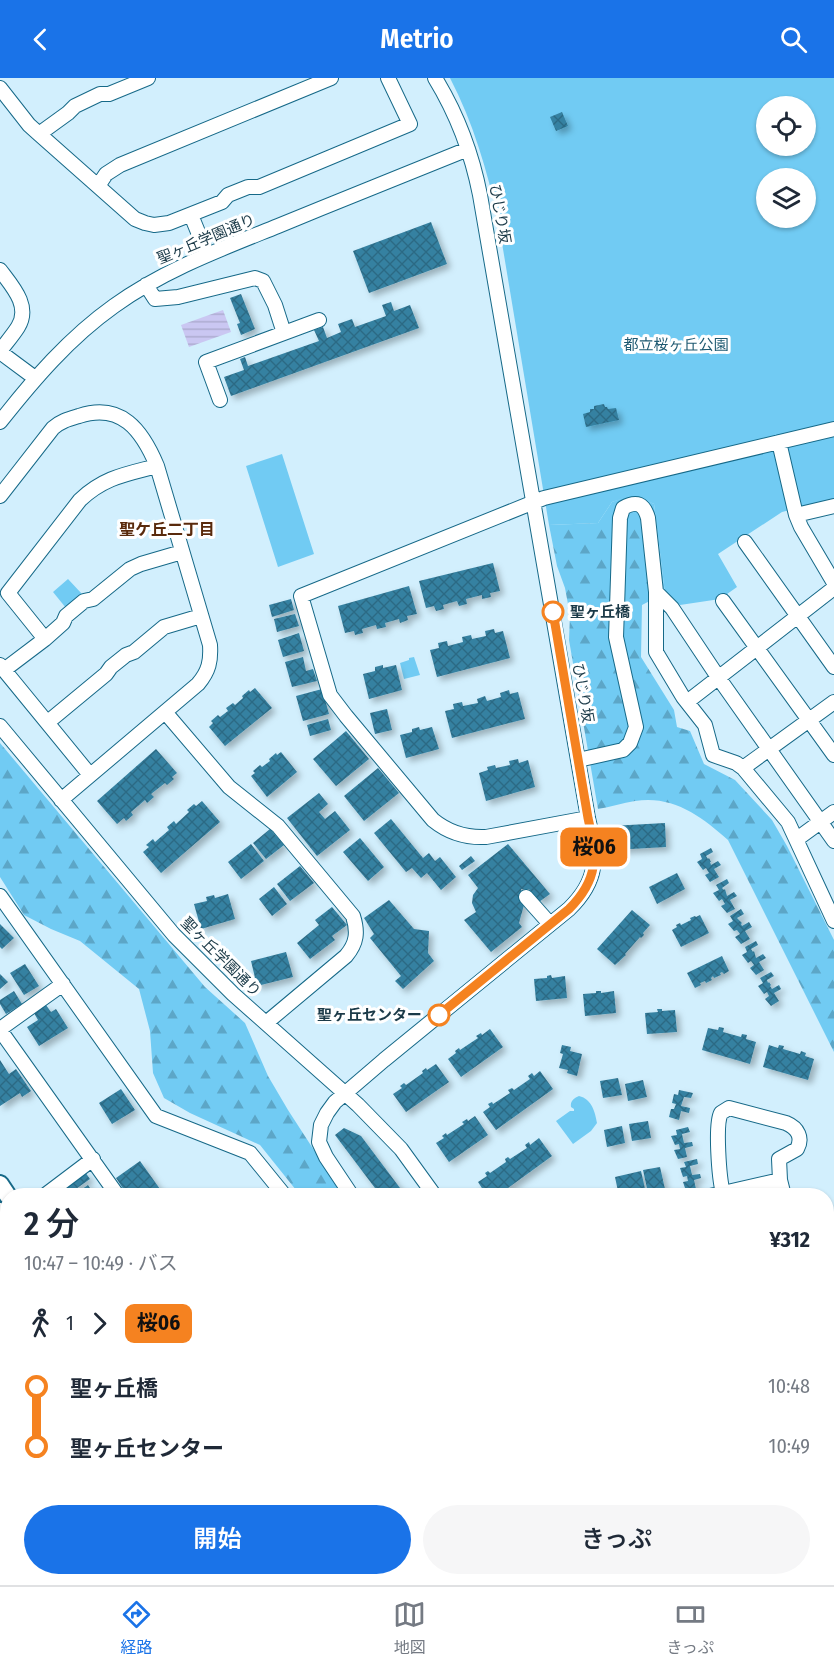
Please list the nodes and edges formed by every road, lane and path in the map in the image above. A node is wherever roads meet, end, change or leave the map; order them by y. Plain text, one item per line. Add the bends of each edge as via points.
1 (148, 78) edge
2 (331, 78) edge
3 (388, 78) edge
4 (435, 78) edge
5 (0, 88) edge
6 (39, 134) junction
7 (468, 149) junction
8 (98, 186) junction
9 (190, 215) junction
10 (207, 254) junction
11 (0, 270) edge
12 (146, 285) junction
13 (319, 320) dead end
14 (284, 333) junction
15 (0, 351) edge
16 (35, 378) junction
17 (220, 400) dead end
18 (0, 422) edge
19 (834, 429) edge
20 (779, 442) junction
21 (157, 466) junction
22 (0, 496) edge
23 (534, 502) junction
24 (834, 506) edge
25 (796, 514) junction
26 (745, 542) dead end
27 (182, 552) junction
28 (834, 583) edge
29 (834, 588) edge
30 (656, 592) junction
31 (723, 601) dead end
32 (201, 616) junction
33 (798, 616) junction
34 (45, 639) junction
35 (756, 648) junction
36 (834, 667) edge
37 (2, 668) edge
38 (718, 677) junction
39 (687, 702) junction
40 (834, 702) edge
41 (165, 712) junction
42 (809, 720) junction
43 (48, 722) junction
44 (0, 726) edge
45 (769, 749) junction
46 (834, 754) edge
47 (578, 760) junction
48 (743, 768) junction
49 (90, 775) junction
50 (61, 800) junction
51 (834, 812) edge
52 (588, 818) junction
53 (820, 822) junction
54 (797, 839) junction
55 (834, 841) edge
56 (0, 896) edge
57 (526, 897) dead end
58 (834, 921) edge
59 (550, 924) junction
60 (63, 984) junction
61 (266, 1023) junction
62 (0, 1030) edge
63 (346, 1093) junction
64 (93, 1159) junction
65 (780, 1180) junction
66 (55, 1188) edge
67 (113, 1188) edge
68 (278, 1188) edge
69 (347, 1188) edge
70 (429, 1188) edge
71 (718, 1188) edge
72 (743, 1188) edge
73 (782, 1188) edge

1 - 6 street via 75,106
2 - 8 street via 120,165 106,174
3 - 9 street via 410,124 259,187 228,195 222,202
4 - 7 street, ひじり坂
5 - 6 street
6 - 8 street
7 - 10 street, 聖ヶ丘学園通り
7 - 23 street, ひじり坂 via 480,195
8 - 9 street via 135,219 145,223 162,225
9 - 10 street
10 - 12 street, 聖ヶ丘学園通り
11 - 15 street via 14,288 22,311 19,325
12 - 14 street via 155,299 255,278 267,287
12 - 16 street, 聖ヶ丘学園通り via 91,323
13 - 14 street
14 - 17 street via 206,362
15 - 16 street
16 - 18 street, 聖ヶ丘学園通り
19 - 20 street
20 - 23 street
20 - 25 street
21 - 22 street via 143,438 123,418 106,412 85,414 53,428
21 - 27 street
21 - 34 street via 106,480 88,492 8,593
23 - 47 street, ひじり坂
23 - 52 street via 301,596 330,695 440,826 475,838
24 - 25 street
25 - 28 street
26 - 33 street
27 - 32 street
27 - 34 street via 130,569 93,599 84,601
29 - 33 street
30 - 38 street via 672,608
30 - 39 street via 656,652
30 - 47 street via 646,509 628,505 620,518 616,637 636,728 623,750
31 - 35 street
32 - 41 street via 210,645 208,670 198,684
32 - 43 street via 164,627 134,652 126,654
33 - 35 street
33 - 36 street
34 - 37 street
35 - 38 street
35 - 42 street
37 - 43 street
38 - 39 street
38 - 45 street
39 - 48 street via 705,725 713,755
40 - 42 street
41 - 49 street
41 - 61 street via 229,787 278,826 353,916 357,932 352,949
42 - 45 street
42 - 46 street
43 - 49 street
44 - 50 street, 聖ヶ丘学園通り
45 - 48 street
45 - 53 street
47 - 52 street, ひじり坂
48 - 54 street via 788,822
49 - 50 street
50 - 61 street, 聖ヶ丘学園通り via 174,935
51 - 53 street
52 - 59 street, ひじり坂 via 594,854 589,882 580,898
53 - 54 street
53 - 55 street
54 - 58 street
56 - 60 street
57 - 59 street
59 - 63 street, ひじり坂
60 - 62 street
60 - 68 street via 156,1116 250,1153
61 - 63 street, 聖ヶ丘学園通り
62 - 64 street
63 - 69 street, ひじり坂 via 324,1119 319,1142
63 - 70 street, 聖ヶ丘学園通り via 401,1149
64 - 66 street
64 - 67 street
65 - 71 street via 779,1160 797,1149 797,1131 786,1123 729,1108 721,1113 718,1123
65 - 72 street
65 - 73 street

